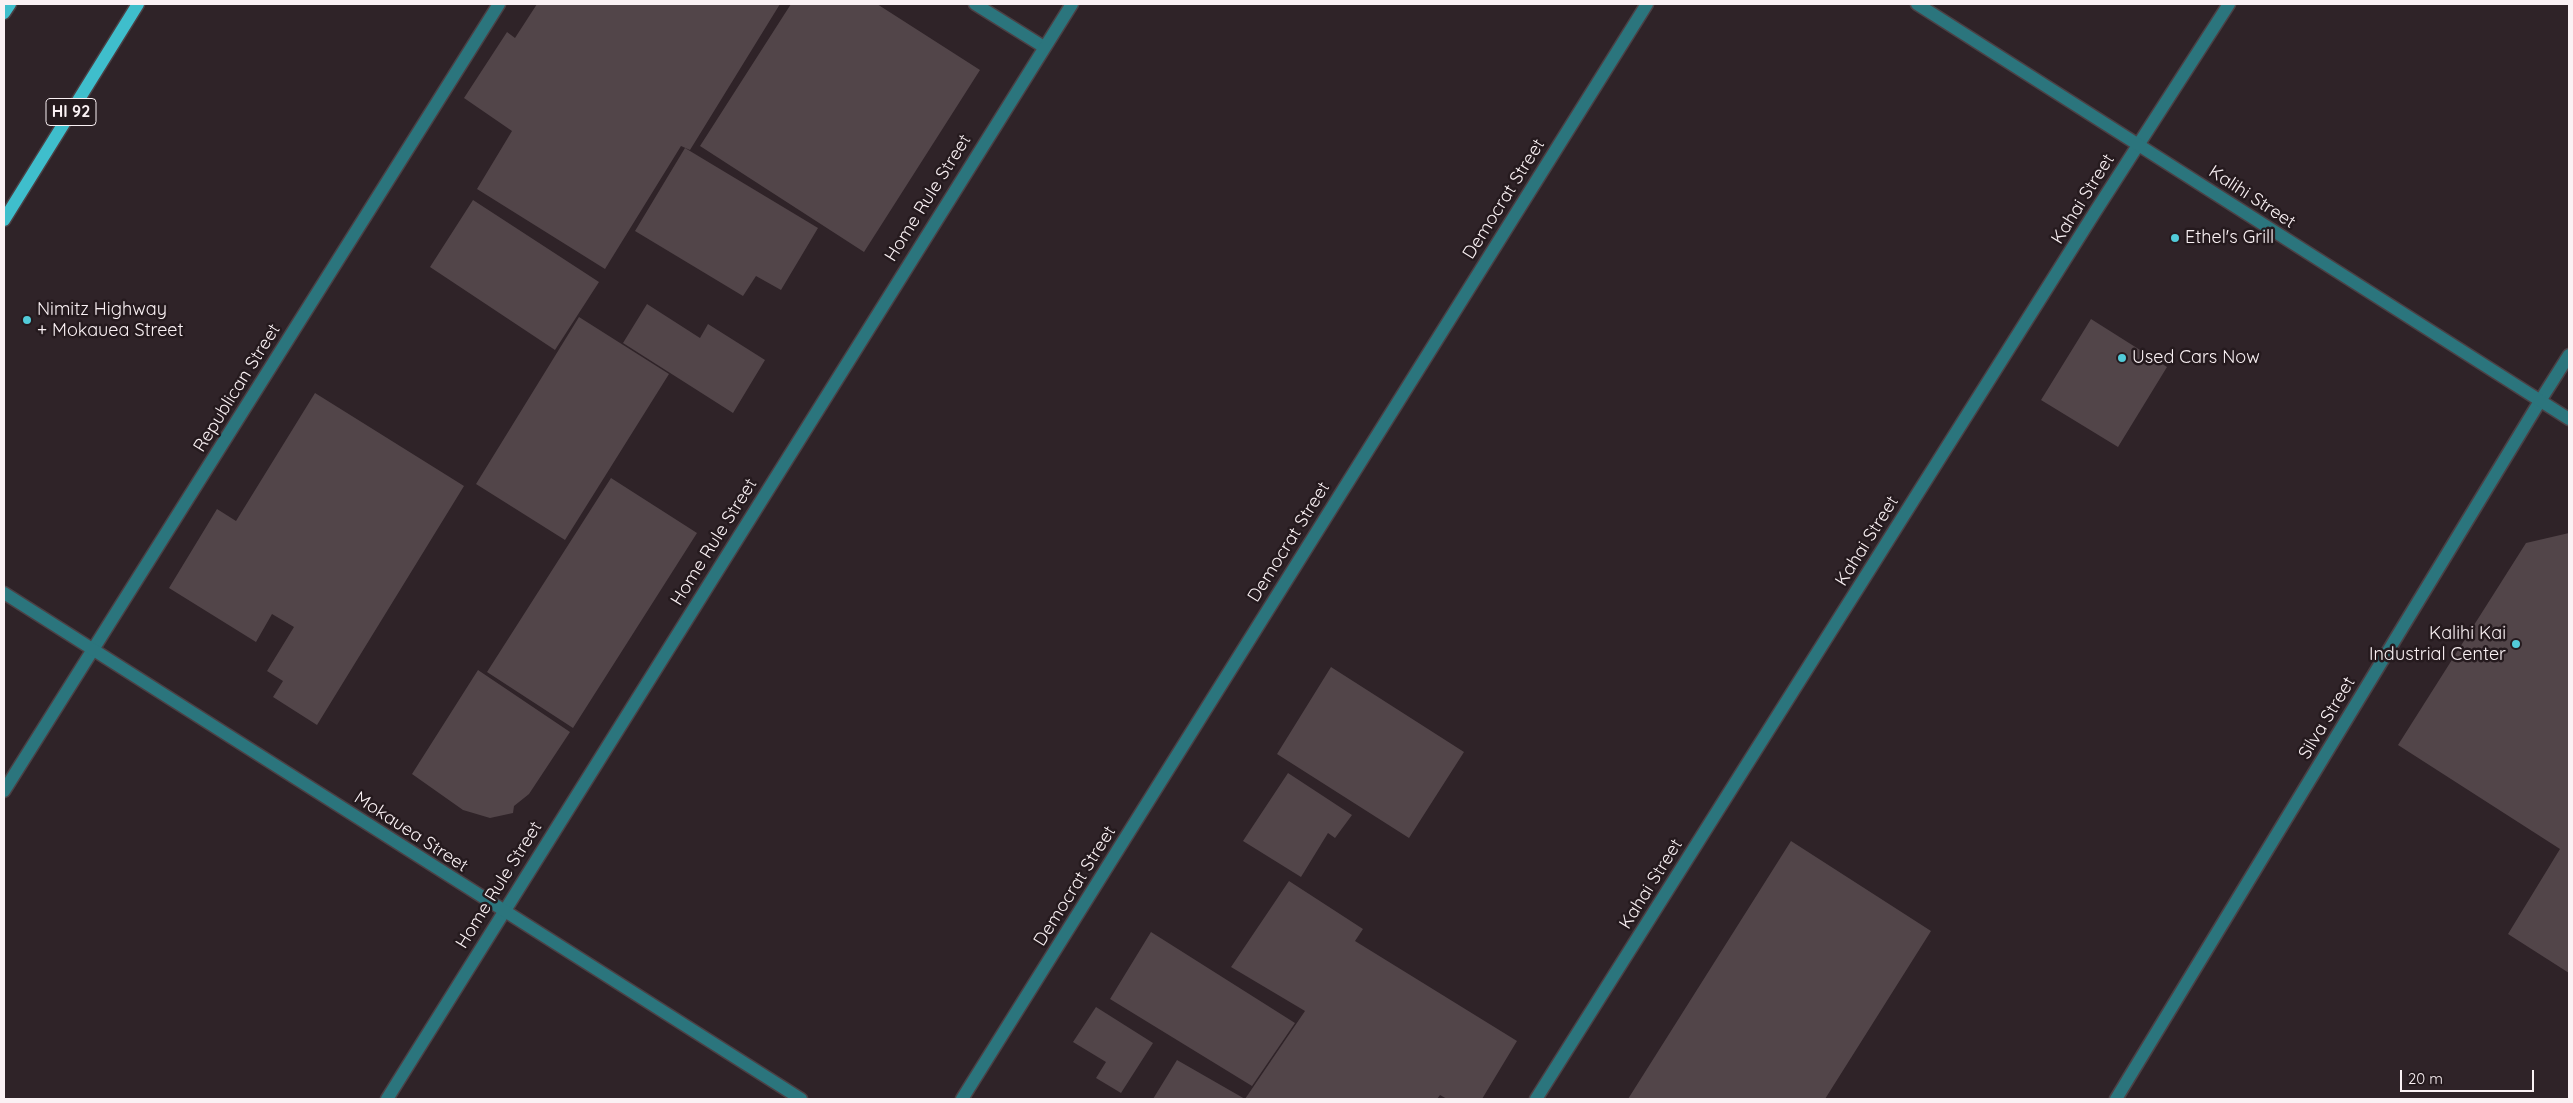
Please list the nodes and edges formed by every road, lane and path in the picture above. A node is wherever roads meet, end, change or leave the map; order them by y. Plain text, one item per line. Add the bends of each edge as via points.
1 (10, 4) edge
2 (138, 4) edge
3 (499, 4) edge
4 (975, 4) edge
5 (1072, 4) edge
6 (1647, 4) edge
7 (1917, 4) edge
8 (2229, 4) edge
9 (4, 13) edge
10 (1044, 47) junction
11 (2138, 144) junction
12 (4, 220) edge
13 (2569, 355) edge
14 (2540, 400) junction
15 (2569, 419) edge
16 (4, 593) edge
17 (93, 650) junction
18 (4, 791) edge
19 (503, 911) junction
20 (387, 1099) edge
21 (801, 1099) edge
22 (962, 1099) edge
23 (1536, 1099) edge
24 (2116, 1099) edge

1 - 9 main road
2 - 12 main road, HI 92
3 - 17 street, Republican Street
4 - 10 street
5 - 10 street, Home Rule Street
6 - 22 street, Democrat Street
7 - 11 street, Kalihi Street
8 - 11 street, Kahai Street
10 - 19 street, Home Rule Street
11 - 14 street, Kalihi Street
11 - 23 street, Kahai Street
13 - 14 street, Silva Street
14 - 15 street, Kalihi Street
14 - 24 street, Silva Street
16 - 17 street, Mokauea Street
17 - 18 street, Republican Street
17 - 19 street, Mokauea Street
19 - 20 street, Home Rule Street
19 - 21 street, Mokauea Street

